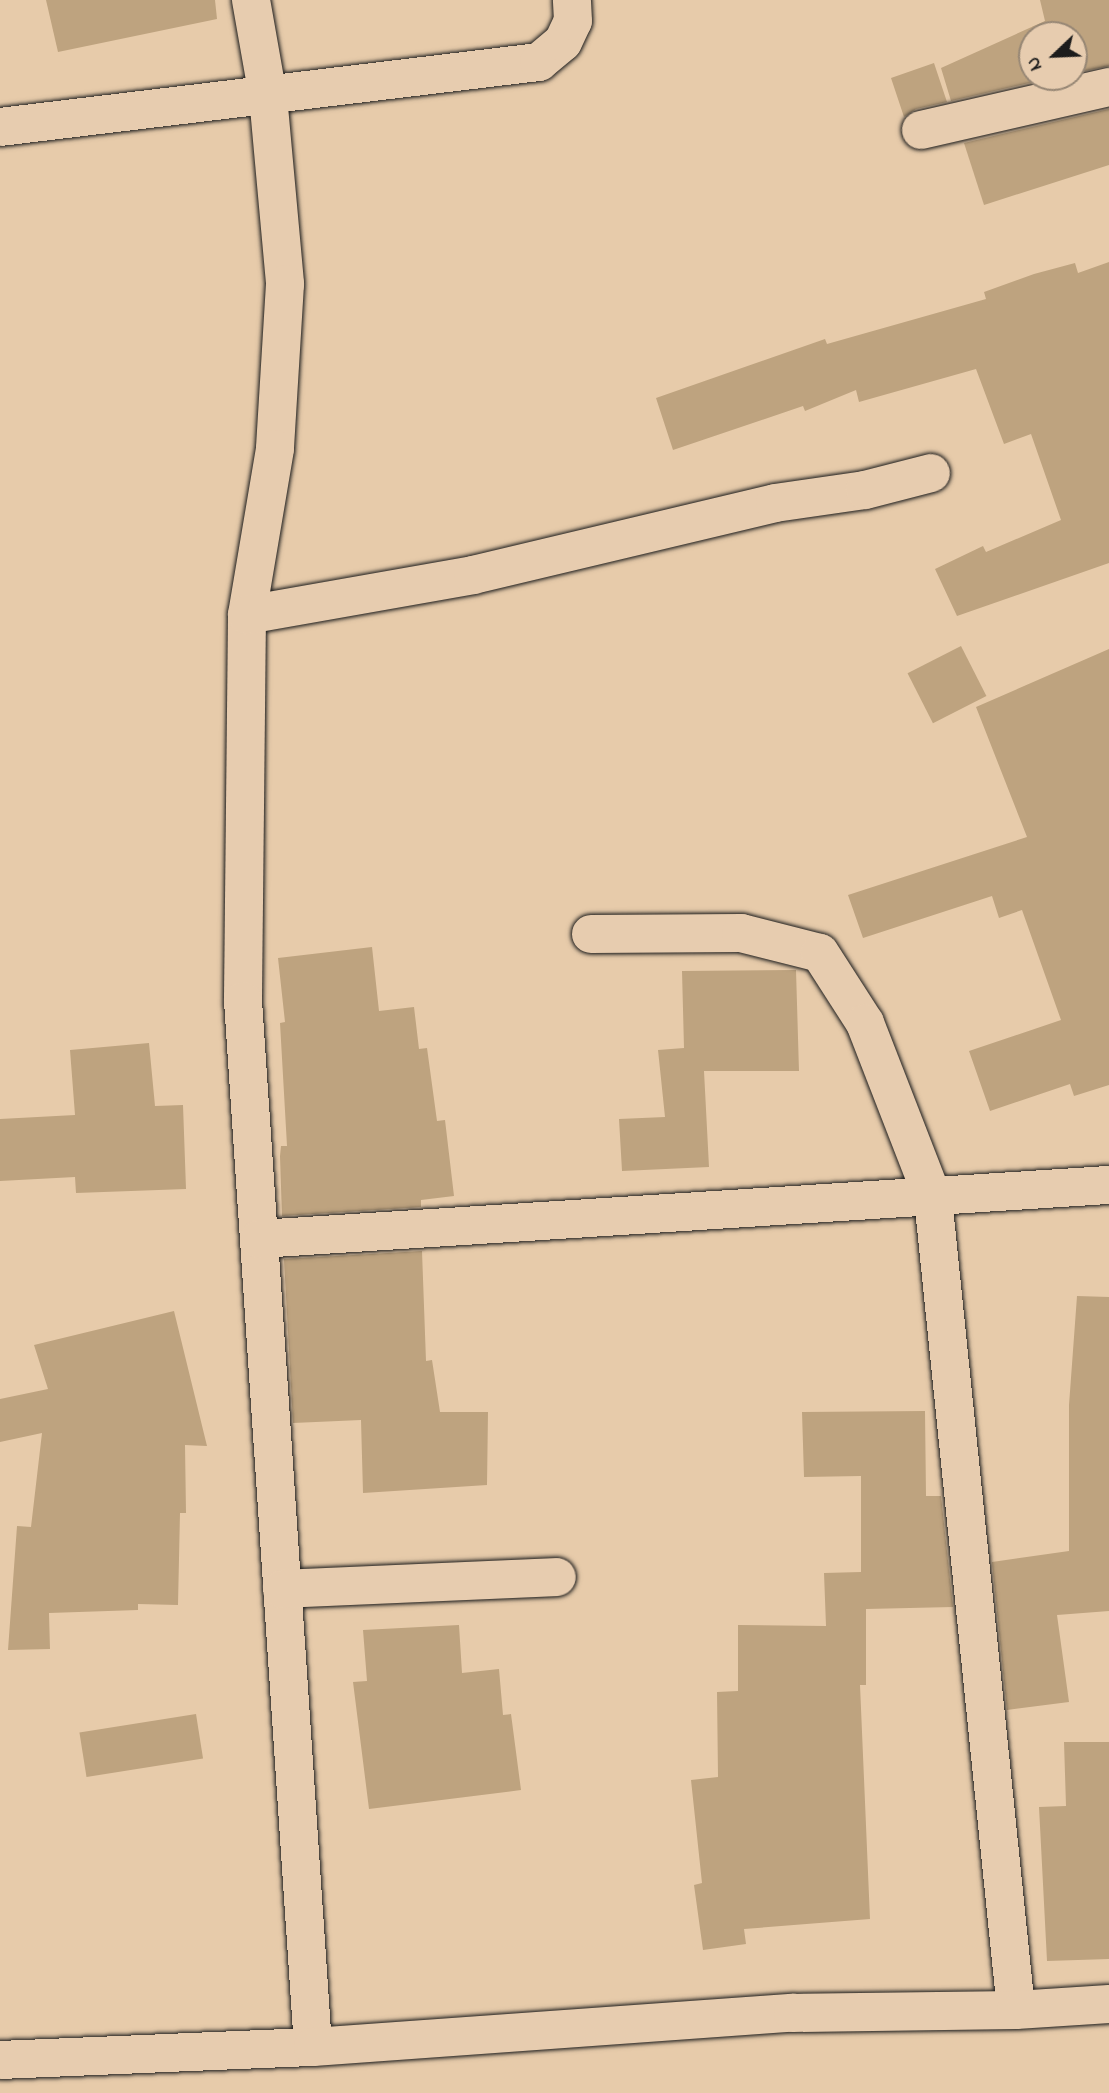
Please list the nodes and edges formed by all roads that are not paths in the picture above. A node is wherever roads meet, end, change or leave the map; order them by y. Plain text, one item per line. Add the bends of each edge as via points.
1 (251, 0) edge
2 (572, 0) edge
3 (1109, 87) edge
4 (268, 96) junction
5 (0, 127) edge
6 (921, 130) dead end
7 (931, 473) dead end
8 (247, 615) junction
9 (591, 934) dead end
10 (1109, 1185) edge
11 (933, 1198) junction
12 (259, 1238) junction
13 (557, 1577) dead end
14 (282, 1589) junction
15 (1109, 2004) edge
16 (1016, 2010) junction
17 (313, 2047) junction
18 (0, 2060) edge

1 - 4 street
2 - 4 street via 573,21 563,42 539,62
3 - 6 street
4 - 5 street
4 - 8 street via 285,284 275,449
7 - 8 street via 865,490 775,503 473,575
8 - 12 street via 243,1000
9 - 11 street via 741,933 820,953 865,1023
10 - 11 street
11 - 12 street
11 - 16 street
12 - 14 street
13 - 14 street
14 - 17 street
15 - 16 street
16 - 17 street via 793,2013
17 - 18 street

